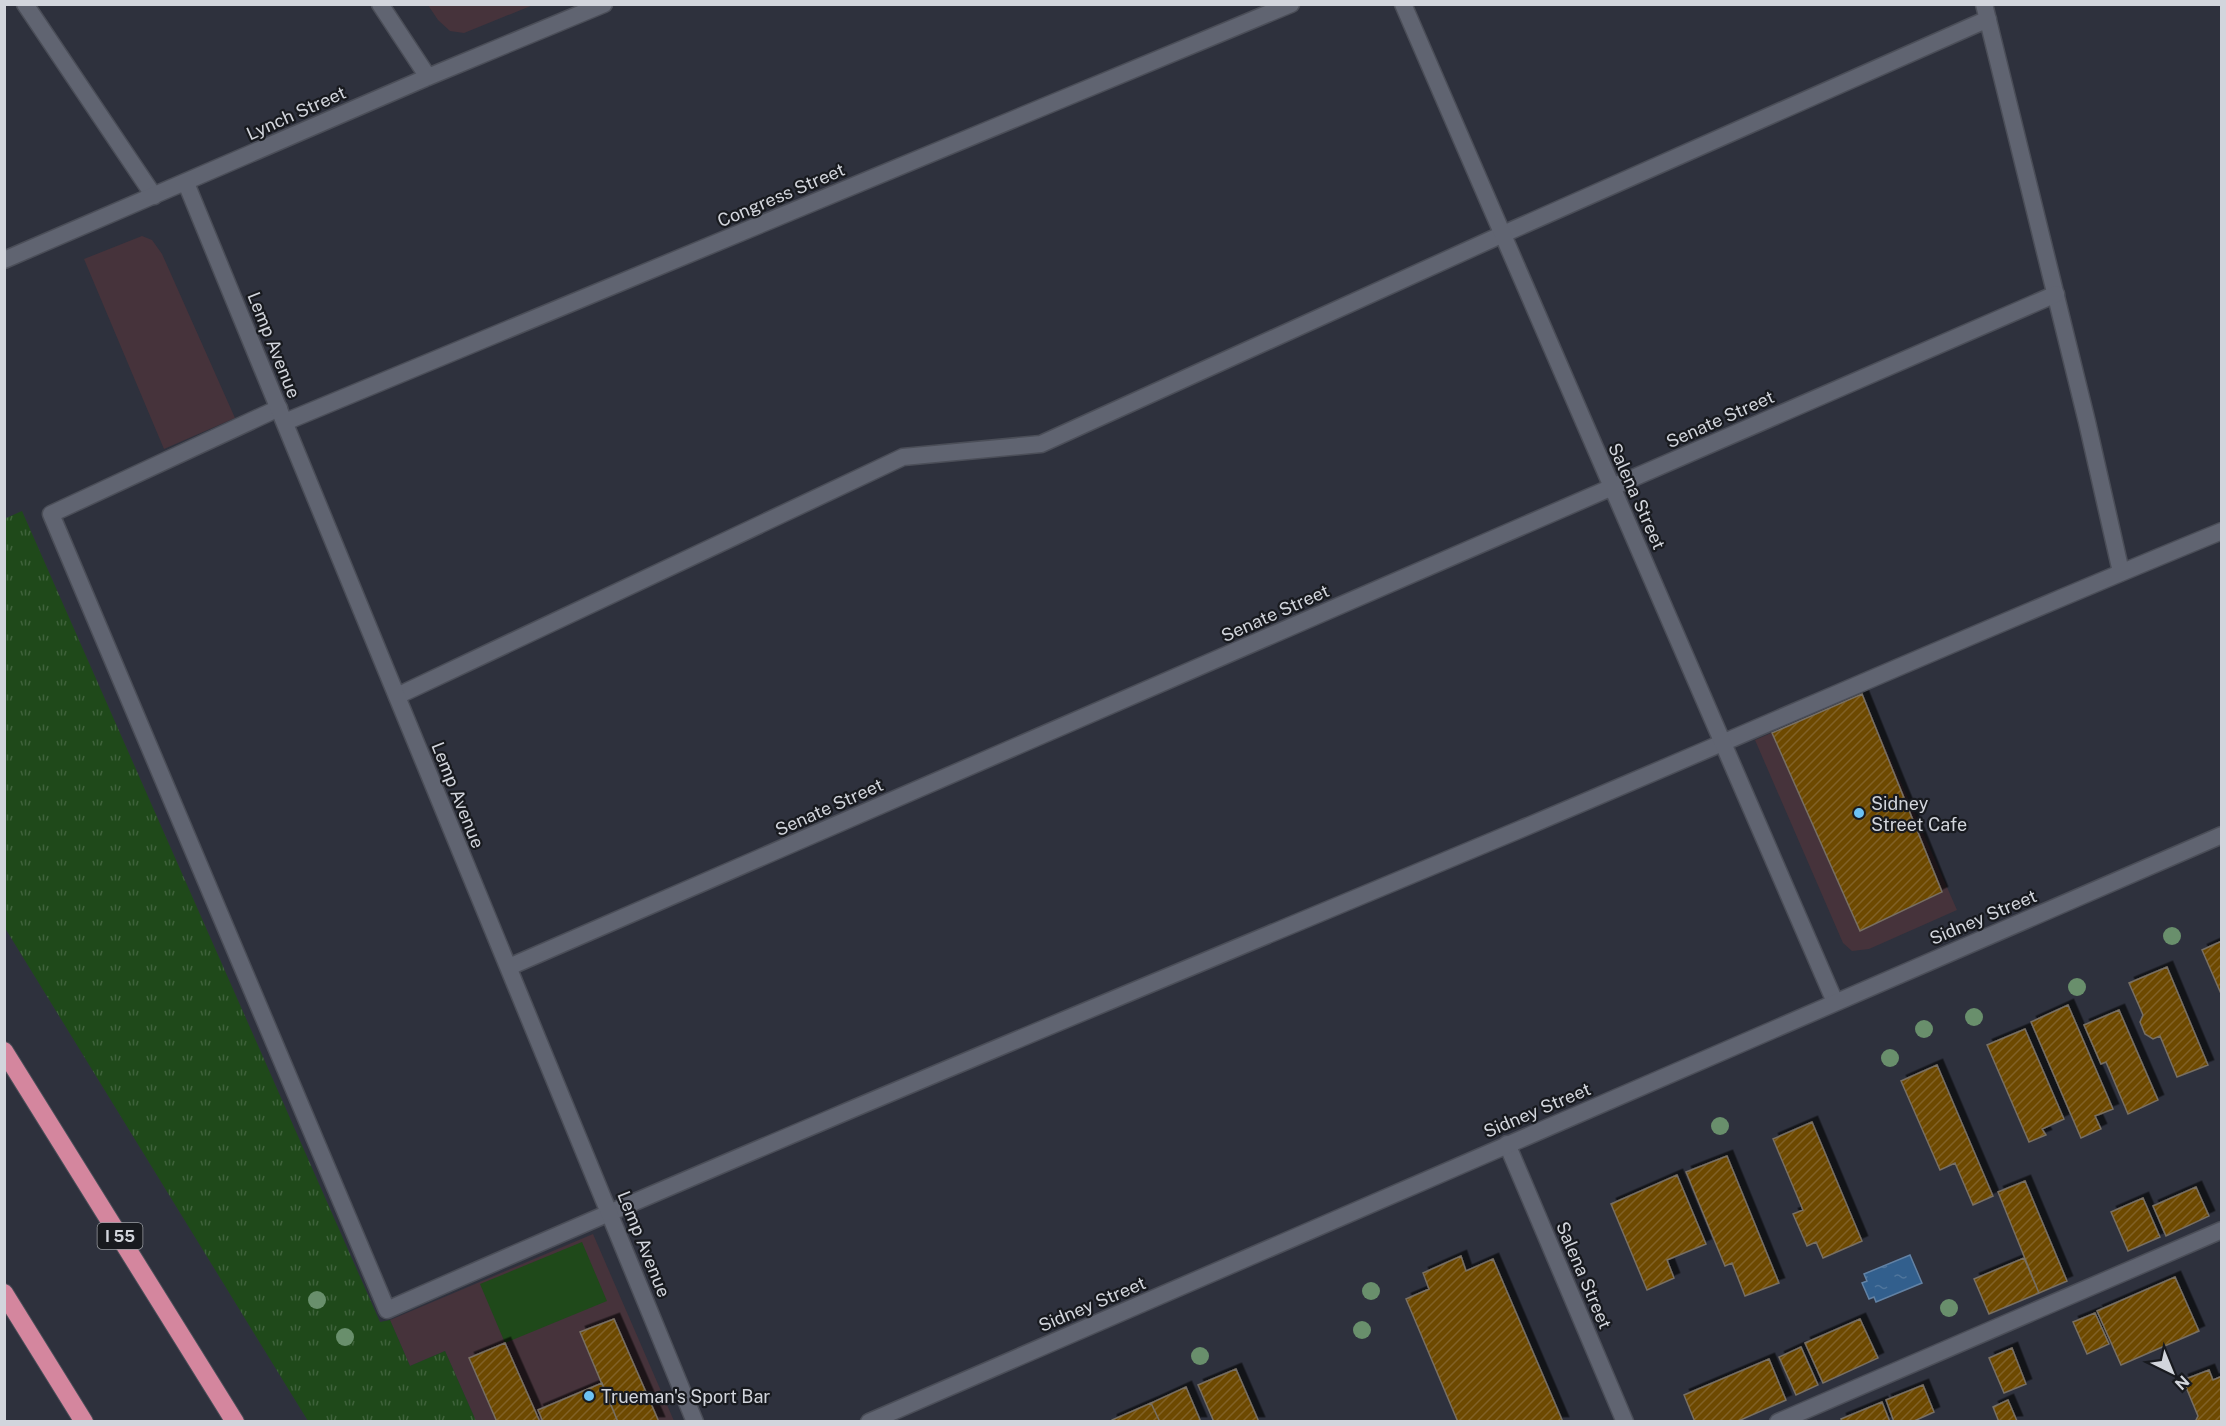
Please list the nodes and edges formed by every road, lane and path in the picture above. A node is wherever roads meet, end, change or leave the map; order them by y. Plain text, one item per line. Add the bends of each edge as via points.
1 (25, 4) edge
2 (380, 4) edge
3 (604, 4) edge
4 (1291, 4) edge
5 (1402, 4) edge
6 (1986, 12) edge
7 (428, 77) junction
8 (186, 183) junction
9 (154, 196) junction
10 (1501, 235) junction
11 (4, 260) edge
12 (2056, 294) junction
13 (282, 415) junction
14 (1612, 487) junction
15 (2222, 531) edge
16 (2121, 572) junction
17 (397, 696) junction
18 (1723, 744) junction
19 (2222, 835) edge
20 (509, 968) junction
21 (1835, 1002) junction
22 (4, 1051) edge
23 (1507, 1144) junction
24 (609, 1212) junction
25 (2222, 1230) edge
26 (4, 1293) edge
27 (84, 1422) edge
28 (235, 1422) edge
29 (695, 1422) edge
30 (869, 1422) edge
31 (1625, 1422) edge
32 (1778, 1422) edge

1 - 9 street
2 - 7 street
3 - 7 street, Lynch Street
4 - 13 street, Congress Street
5 - 10 street, Salena Street
6 - 10 street
6 - 12 street
7 - 8 street, Lynch Street
8 - 9 street, Lynch Street
8 - 13 street, Lemp Avenue
9 - 11 street, Lynch Street
10 - 14 street, Salena Street
10 - 17 street via 1041,444 903,457
12 - 14 street, Senate Street
12 - 16 street
13 - 17 street, Lemp Avenue
13 - 24 street, Congress Street via 51,514 387,1311
14 - 18 street, Salena Street
14 - 20 street, Senate Street
15 - 16 street
16 - 18 street
17 - 20 street, Lemp Avenue
18 - 21 street, Salena Street
18 - 24 street
19 - 21 street, Sidney Street
20 - 24 street, Lemp Avenue
21 - 23 street, Sidney Street
22 - 28 highway, I 55
23 - 30 street, Sidney Street
23 - 31 street, Salena Street
24 - 29 street, Lemp Avenue
25 - 32 street
26 - 27 highway

